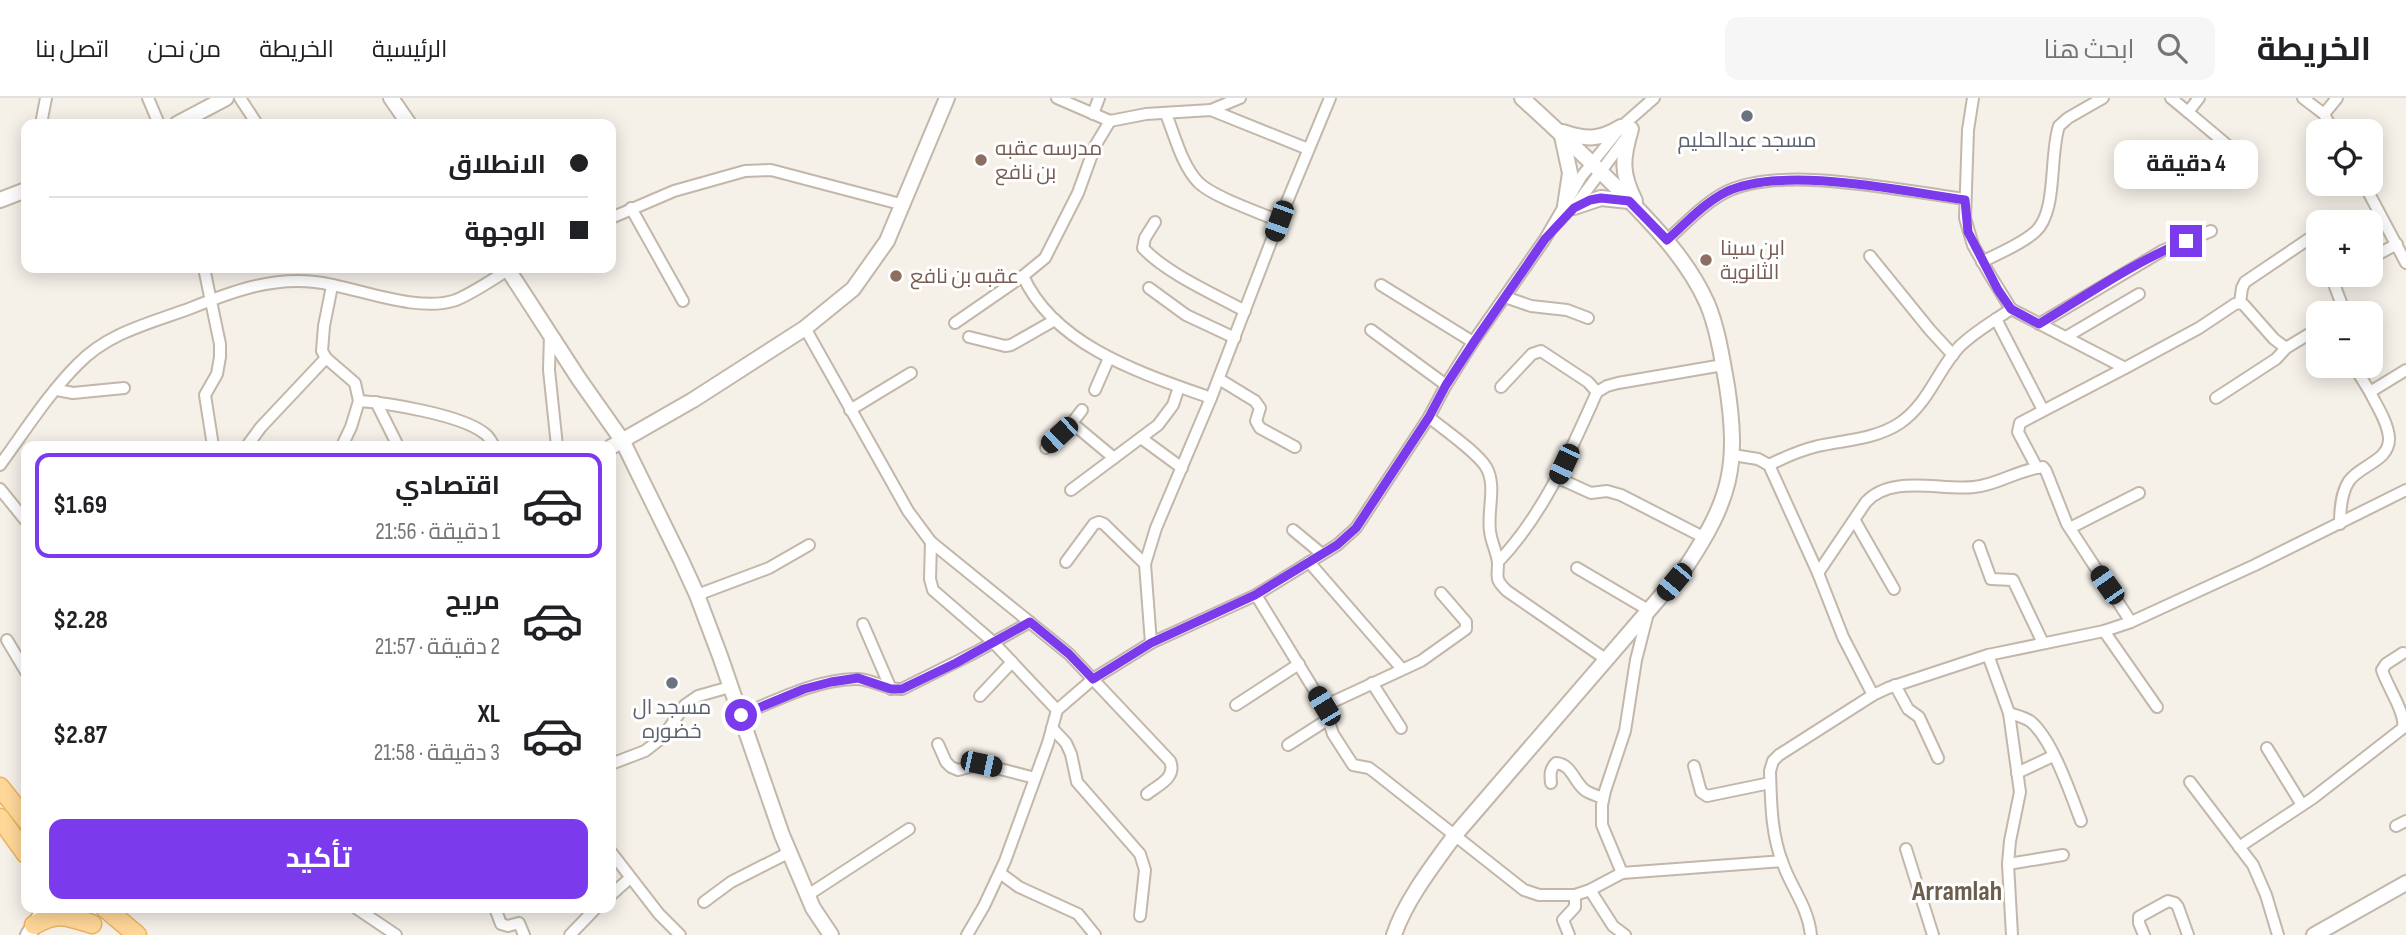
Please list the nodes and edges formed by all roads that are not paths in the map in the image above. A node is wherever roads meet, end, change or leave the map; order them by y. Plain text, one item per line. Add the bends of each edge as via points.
1 (46, 98) edge
2 (148, 98) edge
3 (226, 98) edge
4 (240, 98) edge
5 (391, 98) edge
6 (947, 98) edge
7 (1057, 98) edge
8 (1099, 98) edge
9 (1240, 98) edge
10 (1331, 98) edge
11 (1522, 98) edge
12 (1973, 98) edge
13 (2103, 98) edge
14 (2171, 98) edge
15 (2199, 98) edge
16 (2303, 98) edge
17 (2337, 98) edge
18 (1649, 102) edge
19 (1211, 110) junction
20 (2188, 112) junction
21 (1093, 114) junction
22 (1166, 114) junction
23 (2324, 114) junction
24 (42, 119) edge
25 (157, 119) edge
26 (186, 119) edge
27 (254, 119) edge
28 (405, 119) edge
29 (2327, 119) edge
30 (1110, 121) junction
31 (1626, 128) junction
32 (1560, 133) junction
33 (1308, 149) junction
34 (2245, 160) dead end
35 (1597, 167) junction
36 (21, 192) edge
37 (2371, 196) edge
38 (0, 200) edge
39 (1965, 200) junction
40 (1629, 201) junction
41 (904, 205) junction
42 (1569, 207) junction
43 (631, 208) junction
44 (1640, 212) junction
45 (616, 216) edge
46 (1279, 221) junction
47 (1155, 222) dead end
48 (2211, 230) dead end
49 (1667, 240) junction
50 (2306, 241) edge
51 (2397, 244) junction
52 (2383, 252) edge
53 (1870, 256) dead end
54 (1982, 262) junction
55 (2406, 263) edge
56 (205, 273) edge
57 (501, 273) edge
58 (512, 273) edge
59 (1023, 276) junction
60 (1381, 285) dead end
61 (332, 286) junction
62 (1149, 288) dead end
63 (2139, 295) dead end
64 (1505, 297) junction
65 (210, 300) junction
66 (683, 301) dead end
67 (2240, 303) junction
68 (2011, 309) junction
69 (1245, 311) junction
70 (1588, 318) dead end
71 (1996, 319) junction
72 (1055, 320) junction
73 (955, 323) dead end
74 (2039, 324) junction
75 (804, 328) junction
76 (1371, 330) dead end
77 (550, 332) junction
78 (2306, 336) edge
79 (969, 337) dead end
80 (2066, 337) junction
81 (1235, 338) junction
82 (1474, 342) junction
83 (2286, 348) junction
84 (1953, 355) junction
85 (326, 358) junction
86 (1109, 358) junction
87 (1723, 365) junction
88 (2126, 368) junction
89 (2406, 370) edge
90 (911, 373) dead end
91 (2361, 378) edge
92 (1219, 379) junction
93 (1446, 385) junction
94 (1179, 387) junction
95 (1501, 387) dead end
96 (124, 388) dead end
97 (57, 390) junction
98 (1095, 390) dead end
99 (1597, 392) junction
100 (2370, 392) junction
101 (1211, 398) junction
102 (2216, 398) dead end
103 (359, 401) junction
104 (376, 402) junction
105 (850, 410) junction
106 (1082, 410) dead end
107 (2043, 410) junction
108 (1429, 417) junction
109 (1072, 423) junction
110 (1141, 438) junction
111 (212, 441) edge
112 (251, 441) edge
113 (344, 441) edge
114 (396, 441) edge
115 (490, 441) edge
116 (556, 441) edge
117 (614, 441) edge
118 (616, 444) edge
119 (1046, 447) dead end
120 (1295, 447) dead end
121 (1733, 455) junction
122 (1114, 458) junction
123 (0, 465) edge
124 (1769, 465) junction
125 (1182, 468) junction
126 (2037, 468) junction
127 (1558, 478) junction
128 (0, 489) edge
129 (1071, 489) dead end
130 (2406, 490) edge
131 (2138, 493) dead end
132 (21, 515) edge
133 (1855, 521) junction
134 (2340, 523) junction
135 (2070, 528) junction
136 (1293, 530) dead end
137 (1705, 538) junction
138 (931, 542) junction
139 (809, 545) dead end
140 (1979, 547) dead end
141 (1322, 554) junction
142 (1066, 562) dead end
143 (1309, 562) junction
144 (1498, 562) junction
145 (1145, 564) junction
146 (1577, 568) dead end
147 (1818, 573) junction
148 (1894, 589) dead end
149 (1441, 593) dead end
150 (697, 595) junction
151 (1255, 595) junction
152 (1649, 612) junction
153 (1030, 622) junction
154 (2131, 622) junction
155 (863, 624) dead end
156 (2104, 631) junction
157 (7, 640) dead end
158 (993, 642) junction
159 (1151, 643) junction
160 (2042, 643) junction
161 (2403, 653) dead end
162 (1988, 655) junction
163 (1607, 660) junction
164 (1012, 662) junction
165 (21, 664) edge
166 (1299, 664) junction
167 (1402, 669) junction
168 (1093, 679) junction
169 (1372, 683) junction
170 (1895, 685) junction
171 (730, 687) junction
172 (891, 689) junction
173 (1873, 695) junction
174 (980, 696) dead end
175 (1236, 705) dead end
176 (1324, 706) junction
177 (2157, 707) dead end
178 (1057, 710) junction
179 (2009, 713) junction
180 (741, 715) junction
181 (1328, 720) junction
182 (1052, 728) junction
183 (1401, 728) dead end
184 (938, 744) dead end
185 (1287, 745) dead end
186 (2267, 748) dead end
187 (2053, 756) junction
188 (1938, 758) dead end
189 (616, 762) edge
190 (1694, 766) dead end
191 (2017, 774) junction
192 (1035, 778) junction
193 (2190, 782) dead end
194 (1551, 783) dead end
195 (1770, 783) junction
196 (0, 787) edge
197 (1147, 794) dead end
198 (1603, 798) junction
199 (2302, 805) junction
200 (21, 814) edge
201 (0, 818) edge
202 (2081, 821) dead end
203 (909, 829) dead end
204 (1455, 835) junction
205 (2239, 847) junction
206 (21, 849) edge
207 (1906, 849) dead end
208 (790, 852) junction
209 (2063, 855) dead end
210 (616, 859) edge
211 (1782, 861) junction
212 (2008, 864) junction
213 (1000, 873) junction
214 (1622, 873) junction
215 (630, 878) junction
216 (2406, 883) edge
217 (1590, 890) junction
218 (616, 891) edge
219 (808, 895) junction
220 (1574, 895) junction
221 (704, 902) dead end
222 (82, 913) edge
223 (111, 913) edge
224 (363, 913) edge
225 (497, 913) edge
226 (592, 913) edge
227 (1140, 916) dead end
228 (31, 919) edge
229 (98, 929) edge
230 (18, 935) edge
231 (137, 935) edge
232 (396, 935) edge
233 (524, 935) edge
234 (570, 935) edge
235 (680, 935) edge
236 (831, 935) edge
237 (967, 935) edge
238 (1095, 935) edge
239 (1394, 935) edge
240 (1569, 935) edge
241 (1625, 935) edge
242 (1811, 935) edge
243 (1933, 935) edge
244 (2012, 935) edge
245 (2144, 935) edge
246 (2188, 935) edge
247 (2278, 935) edge
248 (2314, 935) edge

1 - 24 street
2 - 25 street
3 - 26 street
4 - 27 street
5 - 28 street
6 - 41 street
7 - 21 street
8 - 21 street
9 - 19 street
10 - 33 street
11 - 32 street
12 - 39 street
13 - 54 street via 2059,126 2048,206 2040,227
14 - 20 street
15 - 20 street
16 - 23 street
17 - 23 street
18 - 31 street
19 - 22 street
19 - 33 street
20 - 34 street
21 - 30 street
22 - 30 street
22 - 46 street via 1199,183
23 - 29 street
30 - 59 street via 1056,239 1045,258
31 - 32 street via 1594,139
31 - 35 street
31 - 44 street via 1624,171
32 - 35 street
32 - 42 street via 1570,173
33 - 46 street
35 - 40 street
35 - 42 street
36 - 38 street
37 - 51 street
39 - 49 street via 1795,179 1753,182 1724,193
39 - 54 street via 1968,232
40 - 42 street via 1601,198
40 - 44 street
41 - 43 street via 771,170 711,179
41 - 75 street via 887,241 853,289
42 - 64 street
43 - 45 street
43 - 66 street
44 - 49 street
46 - 69 street
47 - 69 street via 1143,248 1149,254
48 - 74 street via 2162,251
49 - 87 street via 1707,304
50 - 67 street via 2245,282
51 - 52 street
51 - 55 street
53 - 84 street
54 - 68 street
56 - 65 street
57 - 61 street via 444,303
58 - 77 street
59 - 72 street
59 - 73 street
60 - 82 street
61 - 65 street via 318,282 257,284
61 - 85 street via 322,343
62 - 81 street via 1186,315
63 - 80 street
64 - 70 street
64 - 82 street
65 - 97 street via 116,335 78,364
65 - 111 street via 220,357 205,395
67 - 83 street
67 - 88 street
68 - 71 street
68 - 74 street
69 - 81 street
71 - 84 street
71 - 107 street
72 - 79 street via 1011,345
72 - 86 street
74 - 80 street
75 - 105 street
75 - 118 street
76 - 93 street
77 - 116 street
77 - 117 street
78 - 83 street
80 - 88 street
81 - 92 street
82 - 93 street
83 - 102 street
84 - 124 street via 1916,410 1900,423
85 - 103 street via 355,383
85 - 112 street
86 - 94 street
86 - 98 street
87 - 99 street via 1618,383
87 - 121 street
88 - 107 street
89 - 100 street
90 - 105 street
91 - 100 street
92 - 101 street
92 - 120 street via 1255,401 1260,408 1256,421 1260,428
93 - 108 street
94 - 101 street
94 - 110 street via 1173,405
95 - 99 street via 1532,354 1541,351
96 - 97 street
97 - 123 street
99 - 127 street
100 - 134 street via 2388,431 2389,445 2346,486
101 - 125 street
103 - 104 street
103 - 113 street
104 - 114 street
104 - 115 street via 472,425
105 - 138 street
106 - 109 street
107 - 126 street via 2018,426
108 - 141 street via 1356,528
108 - 144 street via 1488,473 1490,533
109 - 119 street
109 - 122 street
110 - 122 street
110 - 125 street
118 - 150 street
121 - 124 street
121 - 137 street via 1720,507
122 - 129 street
124 - 147 street
125 - 145 street
126 - 133 street via 1973,487 1913,485 1885,491 1870,497
126 - 135 street via 2045,468
127 - 137 street via 1591,493 1621,495
127 - 144 street
128 - 132 street
130 - 134 street
131 - 135 street
133 - 147 street
133 - 148 street
134 - 154 street
135 - 154 street
136 - 141 street
137 - 152 street
138 - 153 street
138 - 158 street via 933,590
139 - 150 street via 769,568
140 - 160 street via 1991,579 2013,580
141 - 143 street
142 - 145 street via 1099,522
143 - 151 street
143 - 167 street
144 - 163 street via 1498,582 1507,591
145 - 159 street
146 - 152 street
147 - 173 street via 1843,637
149 - 167 street via 1466,622 1466,629
150 - 171 street
151 - 159 street
151 - 166 street
152 - 163 street
152 - 198 street via 1625,732
153 - 158 street
153 - 168 street
154 - 156 street
155 - 172 street
156 - 160 street
156 - 177 street
157 - 165 street
158 - 164 street
158 - 172 street via 917,683
159 - 168 street
160 - 162 street
161 - 199 street via 2382,670 2405,714 2403,728
162 - 170 street
162 - 179 street
163 - 204 street
164 - 174 street
164 - 178 street
166 - 175 street
166 - 176 street
167 - 169 street
168 - 178 street
168 - 197 street via 1170,761 1171,775
169 - 176 street
169 - 183 street
170 - 173 street
170 - 188 street via 1908,709 1921,721
171 - 180 street
171 - 189 street via 698,696 685,705 663,737 645,751
172 - 180 street via 858,678 831,682
173 - 195 street via 1779,755 1773,761
176 - 181 street
178 - 182 street
179 - 187 street via 2033,725
179 - 191 street
180 - 208 street
181 - 185 street
181 - 204 street via 1353,765 1369,768
182 - 192 street
182 - 227 street via 1072,754 1077,782 1140,854 1145,870
184 - 192 street via 947,762 958,770 981,764
186 - 199 street
187 - 191 street
187 - 202 street
190 - 195 street via 1701,792 1707,796
191 - 212 street via 2020,793
192 - 213 street
193 - 205 street
194 - 198 street via 1553,766 1562,763 1584,790
195 - 211 street
196 - 200 main road
198 - 214 street via 1602,825
199 - 205 street
201 - 206 main road
203 - 219 street
204 - 220 street via 1524,890
204 - 239 street
205 - 247 street via 2260,878
207 - 243 street
208 - 219 street
208 - 221 street via 731,882
209 - 212 street
210 - 215 street
211 - 214 street
211 - 242 street via 1805,907
212 - 244 street
213 - 237 street
213 - 238 street via 1019,887 1078,914
214 - 217 street
215 - 218 street
215 - 235 street
216 - 248 street
217 - 220 street
217 - 241 street via 1613,926
219 - 236 street
220 - 240 street via 1575,907 1563,920
222 - 229 main road
223 - 231 main road
224 - 232 street
225 - 233 street via 501,924 519,923
226 - 234 street
228 - 229 main road via 66,916
228 - 230 street
245 - 246 street via 2139,917 2168,901 2178,907

